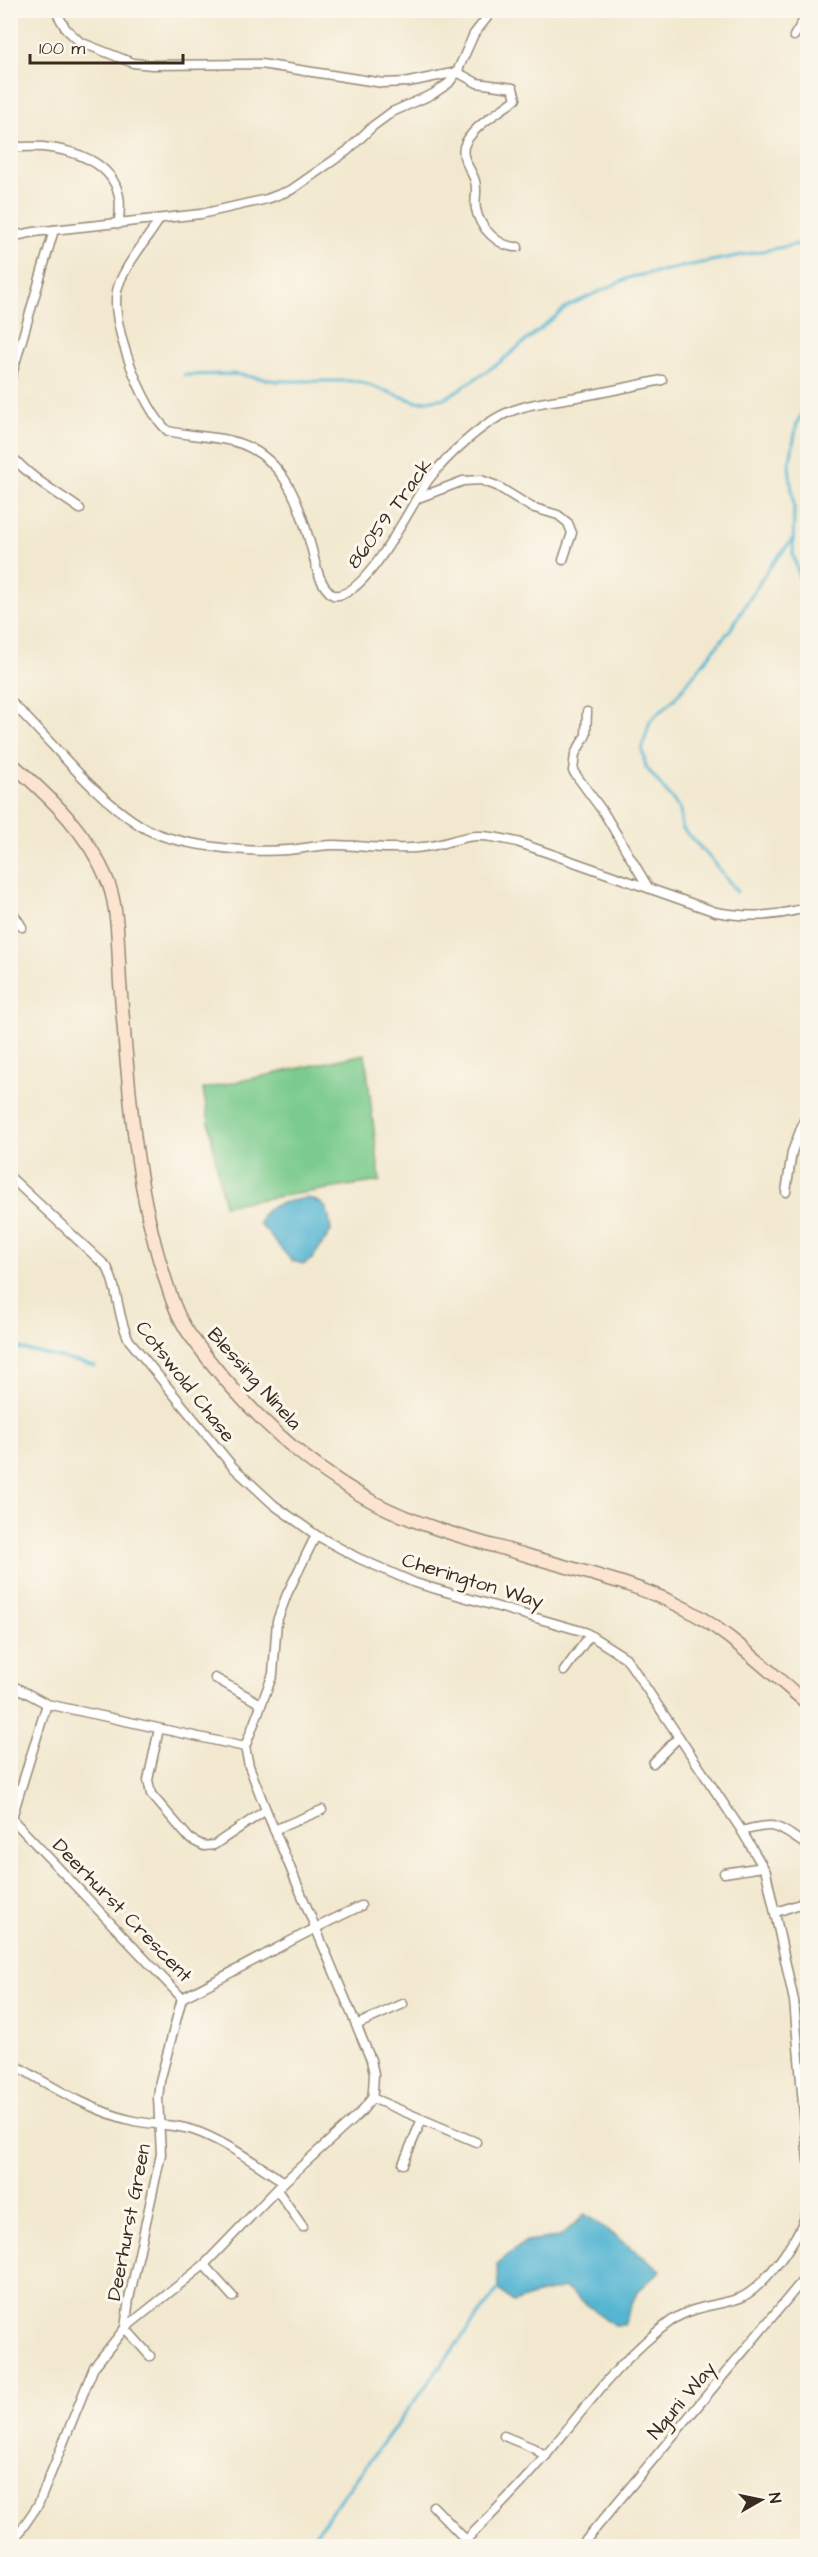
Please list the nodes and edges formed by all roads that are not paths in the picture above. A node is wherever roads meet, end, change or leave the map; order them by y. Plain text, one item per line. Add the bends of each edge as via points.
1 (55, 10) edge
2 (493, 10) edge
3 (807, 14) edge
4 (794, 36) dead end
5 (457, 72) junction
6 (10, 146) edge
7 (159, 220) junction
8 (119, 224) junction
9 (54, 230) junction
10 (10, 237) edge
11 (518, 247) dead end
12 (10, 381) edge
13 (662, 381) dead end
14 (10, 454) edge
15 (418, 499) junction
16 (80, 509) dead end
17 (563, 560) dead end
18 (10, 701) edge
19 (587, 712) dead end
20 (10, 762) edge
21 (649, 888) junction
22 (807, 907) edge
23 (10, 908) edge
24 (22, 927) dead end
25 (807, 1110) edge
26 (10, 1177) edge
27 (786, 1192) dead end
28 (316, 1535) junction
29 (590, 1635) junction
30 (564, 1671) dead end
31 (215, 1678) dead end
32 (10, 1684) edge
33 (47, 1704) junction
34 (261, 1704) junction
35 (807, 1704) edge
36 (159, 1729) junction
37 (679, 1737) junction
38 (245, 1747) junction
39 (653, 1763) dead end
40 (322, 1809) dead end
41 (266, 1810) junction
42 (11, 1817) edge
43 (274, 1830) junction
44 (742, 1831) junction
45 (807, 1846) edge
46 (763, 1867) junction
47 (724, 1873) dead end
48 (807, 1896) edge
49 (361, 1906) dead end
50 (776, 1912) junction
51 (314, 1927) junction
52 (182, 1998) junction
53 (403, 2004) dead end
54 (356, 2025) junction
55 (10, 2062) edge
56 (800, 2071) junction
57 (807, 2077) edge
58 (372, 2098) junction
59 (422, 2119) junction
60 (159, 2123) junction
61 (476, 2142) dead end
62 (807, 2161) edge
63 (404, 2164) dead end
64 (284, 2182) junction
65 (277, 2190) junction
66 (807, 2205) edge
67 (303, 2227) dead end
68 (204, 2265) junction
69 (807, 2274) edge
70 (233, 2297) dead end
71 (126, 2328) junction
72 (150, 2356) dead end
73 (504, 2436) dead end
74 (546, 2456) junction
75 (433, 2506) dead end
76 (463, 2543) edge
77 (10, 2546) edge
78 (581, 2547) edge

1 - 5 street via 66,29 80,42 133,63 261,64 383,83
2 - 5 street via 474,34
3 - 4 street
5 - 7 street via 433,94 392,112 347,151 291,190 267,199
5 - 11 street via 477,83 515,90 516,99 472,134 463,151 476,183 479,220 499,241
6 - 8 street via 64,150 98,164 116,183
7 - 8 street
7 - 15 street, 86059 Track via 125,272 116,306 134,376 161,425 168,431 249,447 282,472 301,510 322,582 333,595 345,594 363,579
8 - 9 street
9 - 10 street
9 - 12 street
13 - 15 street, 86059 Track via 509,412 477,433 450,458 429,479
14 - 16 street
15 - 17 street via 471,479 497,486 524,504 558,515 568,524 572,533
18 - 21 street via 42,730 82,779 143,827 162,836 255,850 336,845 425,847 477,836 495,837
19 - 21 street via 586,735 575,754 573,771 604,813
20 - 35 street, Blessing Ninela via 72,820 110,886 132,1129 151,1231 168,1289 187,1331 222,1376 284,1441 375,1503 413,1519 642,1590 681,1606 713,1627
21 - 22 street via 740,917
23 - 24 street
25 - 27 street via 792,1152
26 - 28 street, Cotswold Chase via 107,1267 121,1325 129,1340 232,1467 274,1505
28 - 29 street, Cherington Way via 415,1583
28 - 34 street via 277,1621 273,1674
29 - 30 street
29 - 37 street, Cherington Way via 626,1659
31 - 34 street
32 - 33 street
33 - 36 street
33 - 42 street
34 - 38 street
36 - 38 street
36 - 41 street via 148,1787 190,1839 204,1846 214,1845
37 - 39 street
37 - 44 street, Cherington Way
38 - 41 street
40 - 43 street
41 - 43 street
42 - 52 street, Deerhurst Crescent
43 - 51 street
44 - 45 street via 768,1824 777,1826
44 - 46 street, Cherington Way
46 - 47 street
46 - 50 street, Cherington Way
48 - 50 street via 800,1904
49 - 51 street, Deerhurst Crescent
50 - 56 street, Cherington Way via 794,2001
51 - 52 street, Deerhurst Crescent
51 - 54 street
52 - 60 street, Deerhurst Green via 160,2081
53 - 54 street
54 - 58 street via 371,2060
55 - 60 street via 100,2109 135,2121
56 - 57 street
56 - 62 street, Cherington Way
58 - 59 street
58 - 64 street
59 - 61 street
59 - 63 street
60 - 64 street via 194,2131
60 - 71 street, Deerhurst Green via 161,2154
64 - 65 street
65 - 67 street
65 - 68 street
66 - 74 street via 803,2226 759,2285 739,2298 684,2313 663,2328 620,2365
68 - 70 street
68 - 71 street
69 - 78 street, Nguni Way
71 - 72 street
71 - 77 street via 94,2367 38,2505
73 - 74 street
74 - 76 street
75 - 76 street

